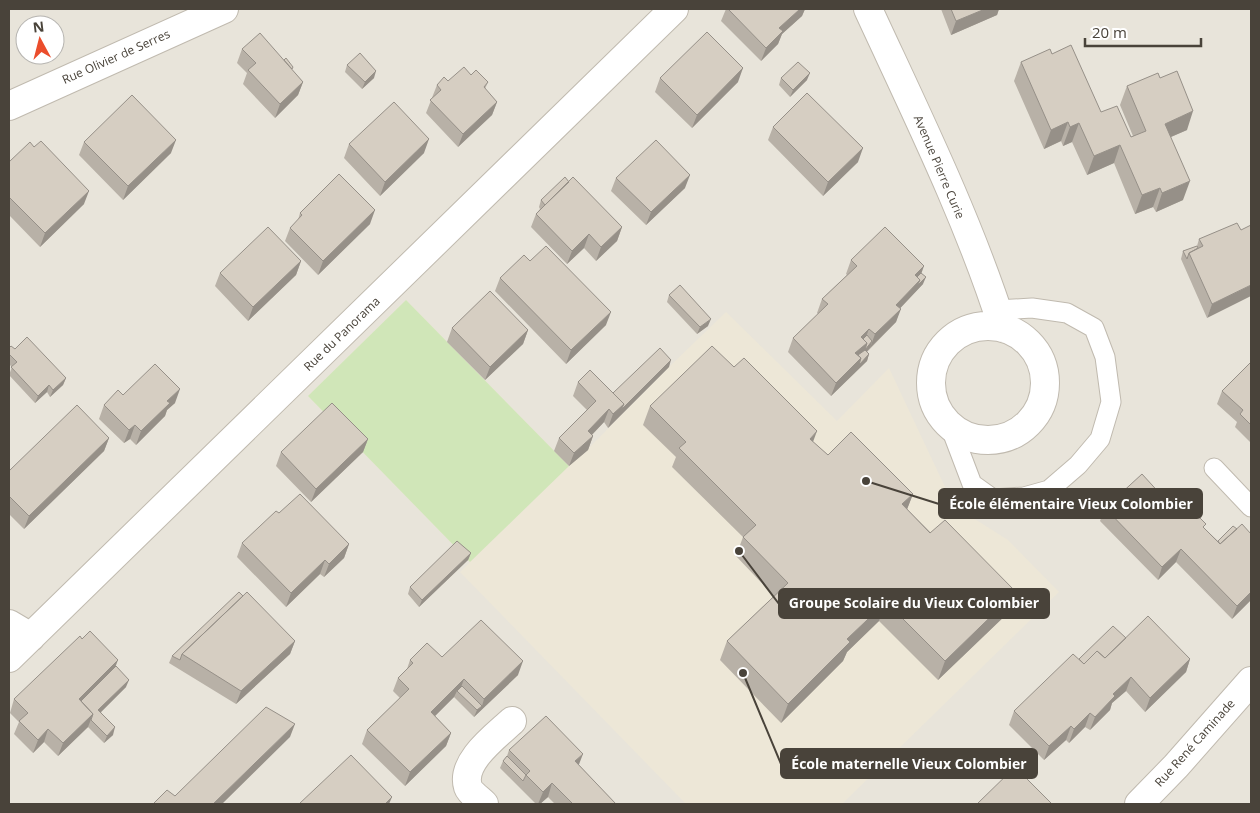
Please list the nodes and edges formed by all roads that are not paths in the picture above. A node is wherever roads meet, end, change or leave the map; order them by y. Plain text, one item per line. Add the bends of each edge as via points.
1 (224, 9) edge
2 (674, 9) edge
3 (868, 9) edge
4 (9, 106) edge
5 (1000, 319) junction
6 (950, 426) junction
7 (1214, 468) dead end
8 (1251, 507) edge
9 (20, 630) edge
10 (9, 658) edge
11 (1251, 681) edge
12 (512, 721) dead end
13 (484, 804) edge
14 (1139, 804) edge

1 - 4 street, Rue Olivier de Serres
2 - 9 street, Rue du Panorama
3 - 5 street, Avenue Pierre Curie via 928,138 987,279
5 - 6 street via 965,331 950,341 938,356 932,374 932,393 938,411
5 - 6 street via 1034,348 1043,364 1046,384 1043,402 1034,418 1020,431 1002,438 984,440 966,436
5 - 6 lane via 1032,308 1067,313 1094,328 1105,357 1111,402 1100,439 1078,465 1049,490 1024,497 993,499 972,484
7 - 8 lane
9 - 10 street, Rue du Panorama
11 - 14 street, Rue René Caminade
12 - 13 street via 472,760 466,773 468,788

